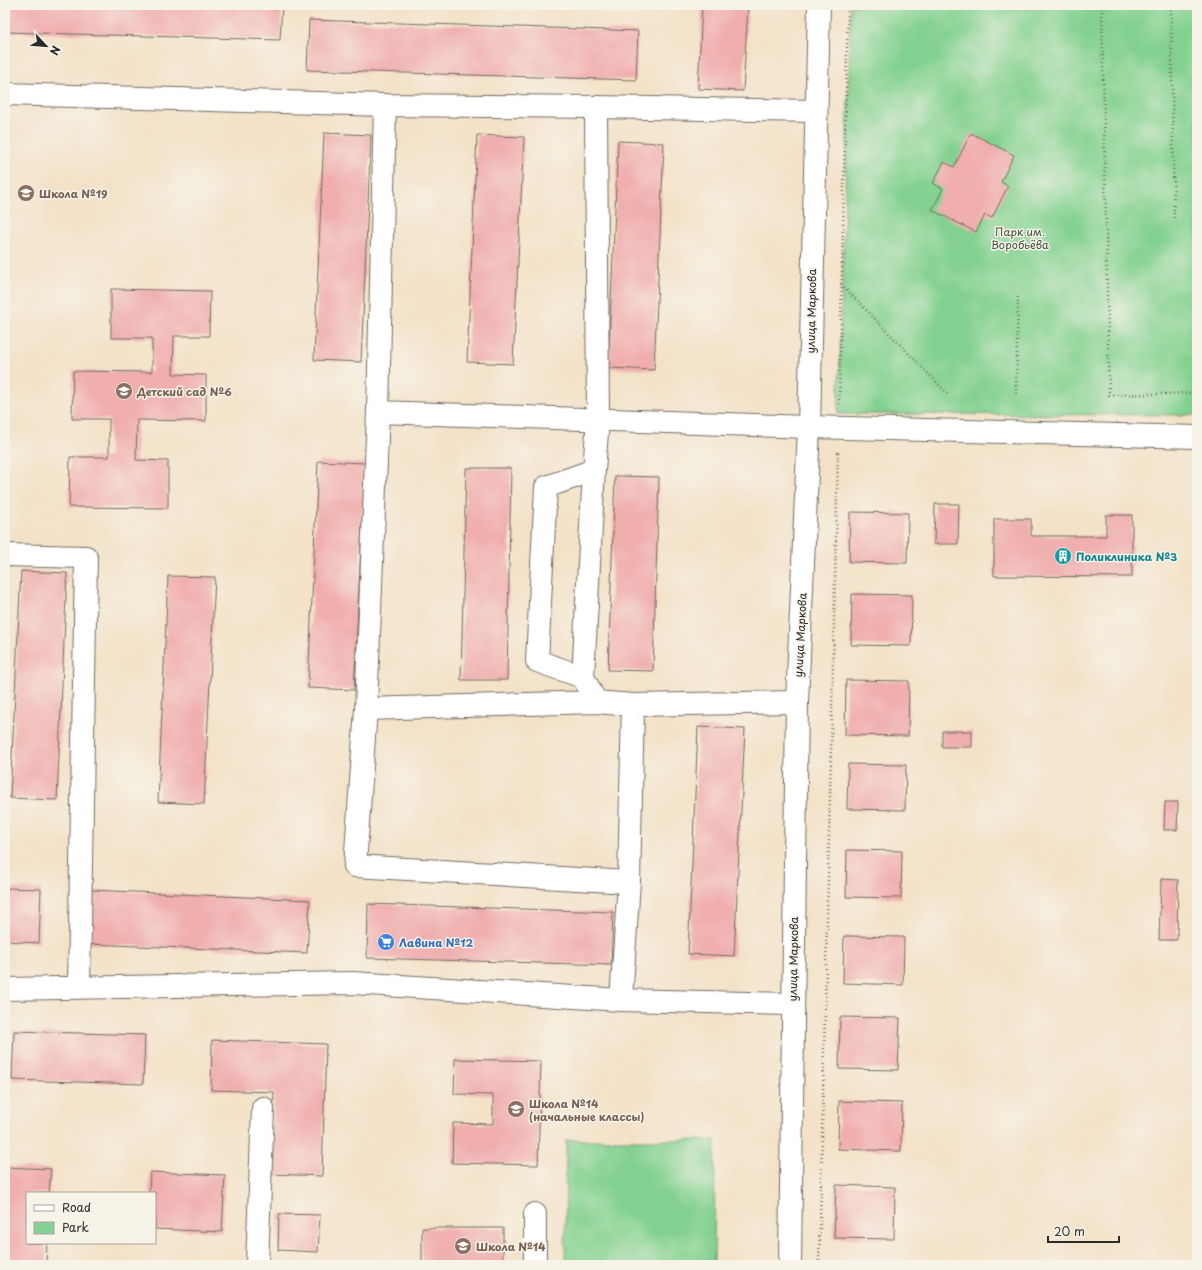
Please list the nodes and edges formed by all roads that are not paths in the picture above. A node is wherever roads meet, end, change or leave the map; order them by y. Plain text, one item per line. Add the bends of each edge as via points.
1 (819, 5) edge
2 (5, 94) edge
3 (385, 105) junction
4 (596, 107) junction
5 (816, 111) junction
6 (378, 412) junction
7 (598, 420) junction
8 (809, 427) junction
9 (1197, 437) edge
10 (594, 470) junction
11 (5, 555) edge
12 (583, 677) junction
13 (596, 702) junction
14 (797, 702) junction
15 (633, 706) junction
16 (366, 709) junction
17 (629, 882) junction
18 (79, 988) junction
19 (5, 989) edge
20 (621, 1000) junction
21 (792, 1004) junction
22 (263, 1108) dead end
23 (536, 1214) dead end
24 (257, 1265) edge
25 (535, 1265) edge
26 (790, 1265) edge

1 - 5 main road, улица Маркова
2 - 3 main road
3 - 4 main road
3 - 6 main road
4 - 5 main road
4 - 7 main road
5 - 8 main road, улица Маркова
6 - 7 main road
6 - 16 main road
7 - 8 main road
7 - 10 main road
8 - 9 main road
8 - 14 main road, улица Маркова
10 - 12 main road
10 - 12 main road via 546,487 537,661
11 - 18 main road via 86,557
12 - 13 main road
13 - 15 main road
13 - 16 main road
14 - 15 main road
14 - 21 main road, улица Маркова
15 - 17 main road
16 - 17 main road via 355,866
17 - 20 main road
18 - 19 main road
18 - 20 main road via 353,983
20 - 21 main road
21 - 26 main road, улица Маркова
22 - 24 main road
23 - 25 main road

